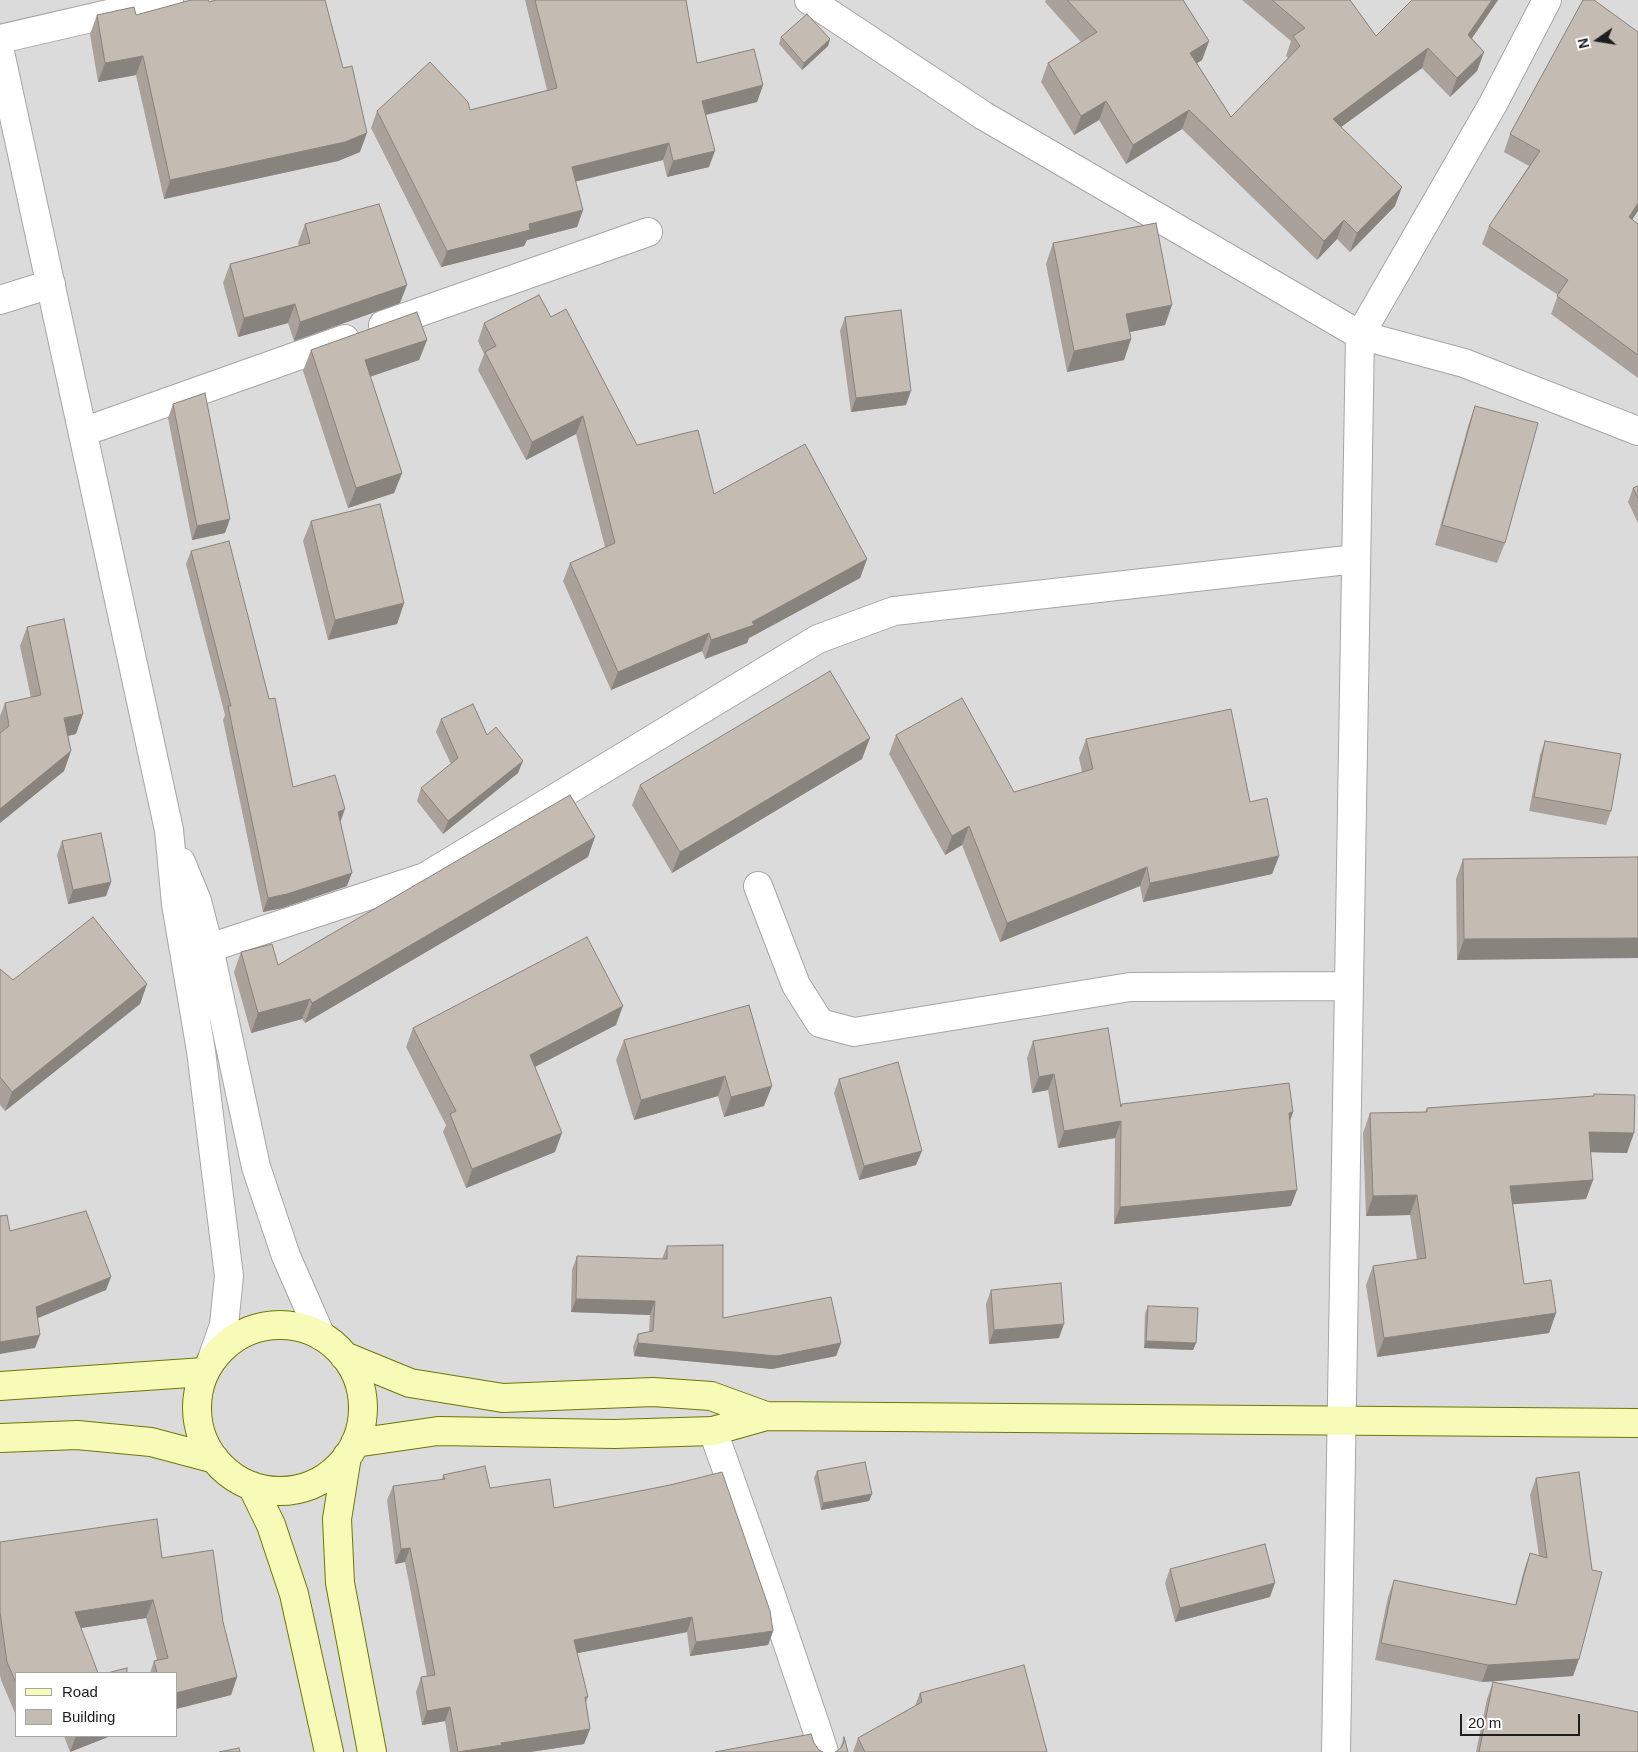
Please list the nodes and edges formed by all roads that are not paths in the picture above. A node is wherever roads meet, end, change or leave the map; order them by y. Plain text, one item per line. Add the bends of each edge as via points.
1 (169, 0) edge
2 (810, 0) edge
3 (1547, 0) edge
4 (0, 39) edge
5 (0, 52) edge
6 (648, 232) dead end
7 (51, 284) junction
8 (0, 300) edge
9 (1360, 335) junction
10 (83, 432) junction
11 (1638, 432) edge
12 (1356, 559) junction
13 (169, 830) junction
14 (758, 886) dead end
15 (209, 948) junction
16 (1349, 986) junction
17 (321, 1336) junction
18 (344, 1356) junction
19 (208, 1366) junction
20 (0, 1386) edge
21 (766, 1416) junction
22 (1342, 1421) junction
23 (1638, 1423) edge
24 (713, 1431) junction
25 (0, 1438) edge
26 (351, 1450) junction
27 (215, 1459) junction
28 (252, 1486) junction
29 (329, 1752) edge
30 (372, 1752) edge
31 (824, 1752) edge
32 (1336, 1752) edge

1 - 4 street
2 - 9 street via 984,116
3 - 9 street via 1493,104
5 - 7 street
6 - 10 street
7 - 8 street
7 - 10 street
9 - 11 street via 1464,363
9 - 12 street
10 - 13 street
12 - 15 street via 894,611 818,638 425,877
12 - 16 street
13 - 15 street via 196,901
13 - 19 street via 176,904 200,1051 228,1276 224,1325
14 - 16 street via 796,985 820,1024 854,1032 1130,987
15 - 17 street via 256,1167 286,1256
16 - 22 street
17 - 18 main road
17 - 19 main road via 292,1325 262,1326 234,1338
18 - 21 main road via 410,1384 503,1398 653,1392 711,1396
18 - 26 main road via 359,1382 362,1397 361,1421
19 - 20 main road
19 - 27 main road via 197,1402 198,1418 206,1447
21 - 22 main road
21 - 24 main road
22 - 23 main road
22 - 32 street
24 - 26 main road via 614,1434 438,1431
24 - 31 street
25 - 27 main road via 77,1435 151,1442
26 - 28 main road via 338,1467 312,1484 282,1491
26 - 30 main road via 337,1519 340,1583
27 - 28 main road via 226,1471
28 - 29 main road via 271,1525 294,1594

